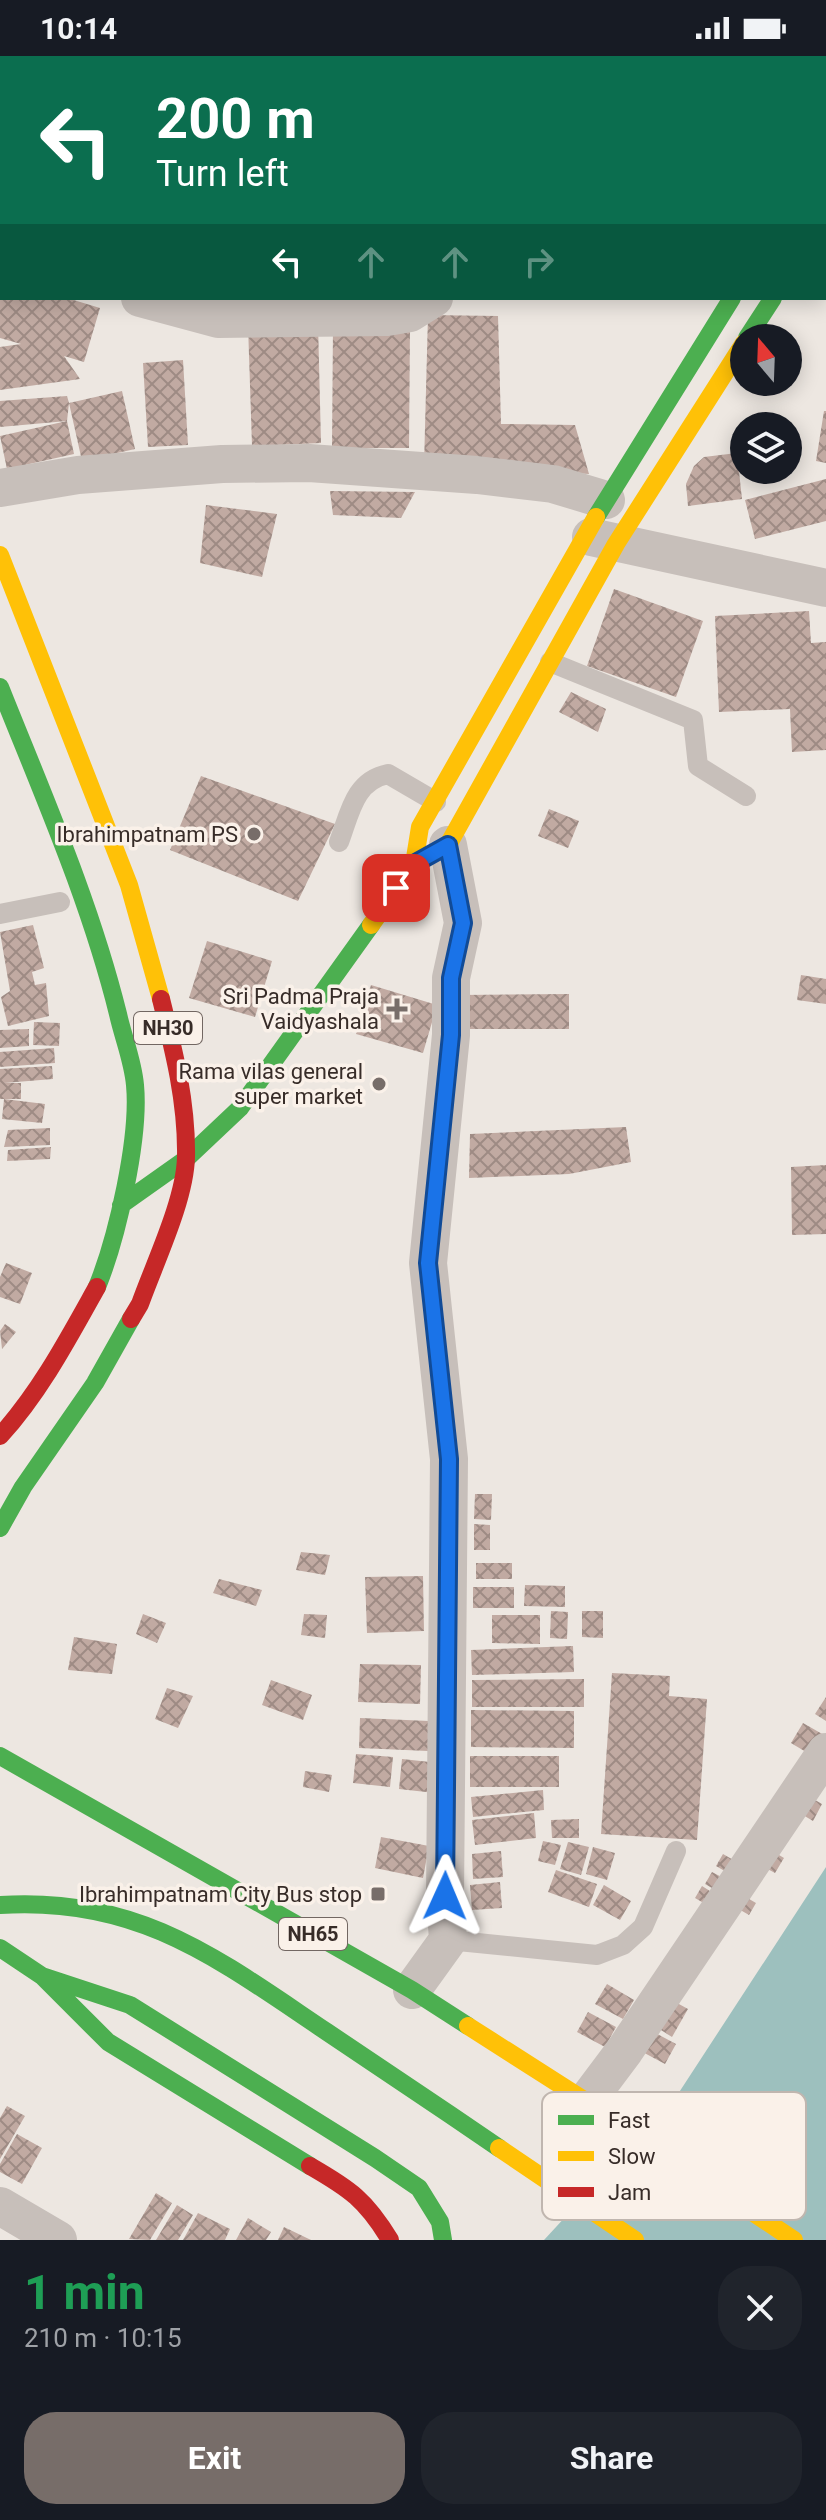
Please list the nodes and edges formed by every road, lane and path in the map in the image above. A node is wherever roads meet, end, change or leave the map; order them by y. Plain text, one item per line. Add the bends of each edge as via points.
1 (147, 300) edge
2 (431, 300) edge
3 (731, 300) edge
4 (772, 300) edge
5 (756, 324) edge
6 (730, 362) edge
7 (0, 488) edge
8 (606, 500) junction
9 (600, 539) junction
10 (0, 555) edge
11 (826, 588) edge
12 (550, 662) junction
13 (0, 687) edge
14 (746, 796) dead end
15 (436, 802) junction
16 (339, 842) dead end
17 (448, 845) junction
18 (414, 864) junction
19 (73, 902) junction
20 (0, 914) edge
21 (186, 1159) junction
22 (121, 1205) junction
23 (0, 1436) edge
24 (0, 1528) edge
25 (826, 1752) edge
26 (0, 1756) edge
27 (676, 1851) dead end
28 (0, 1905) edge
29 (448, 1940) junction
30 (0, 1948) edge
31 (42, 1976) junction
32 (412, 1990) junction
33 (570, 2092) edge
34 (594, 2092) edge
35 (542, 2177) edge
36 (0, 2206) edge
37 (605, 2220) edge
38 (764, 2220) edge
39 (58, 2240) edge
40 (390, 2240) edge
41 (443, 2240) edge
42 (635, 2240) edge
43 (794, 2240) edge

1 - 2 street via 218,319 387,317 410,313
3 - 8 main road
4 - 5 main road
6 - 9 main road
7 - 8 street via 107,473 309,463 553,484
8 - 9 main road
9 - 11 street
9 - 12 main road
9 - 15 main road
10 - 21 main road, NH30 via 129,885 181,1080
12 - 14 lane via 693,720 698,766
12 - 17 main road
13 - 19 main road, NH30
15 - 16 lane via 388,774 375,777 357,792
15 - 18 main road via 420,827
17 - 18 main road
17 - 29 street via 463,923 451,978 451,1035 428,1263 449,1459
18 - 21 main road via 240,1108
19 - 20 lane
19 - 22 main road, NH30 via 108,974 135,1085 132,1149
21 - 22 main road
21 - 24 main road, NH30 via 176,1204 140,1304
22 - 23 main road, NH30 via 98,1285 57,1359
25 - 34 street
26 - 32 main road, NH65
27 - 29 lane via 643,1927 623,1945 597,1955
28 - 35 main road via 63,1903 105,1912 139,1921 217,1959
29 - 32 street
30 - 31 main road
31 - 40 main road via 108,2042 351,2190
31 - 41 main road via 130,2005 375,2158 419,2188 440,2222
32 - 33 main road, NH65
36 - 39 street
37 - 42 main road
38 - 43 main road, NH65

